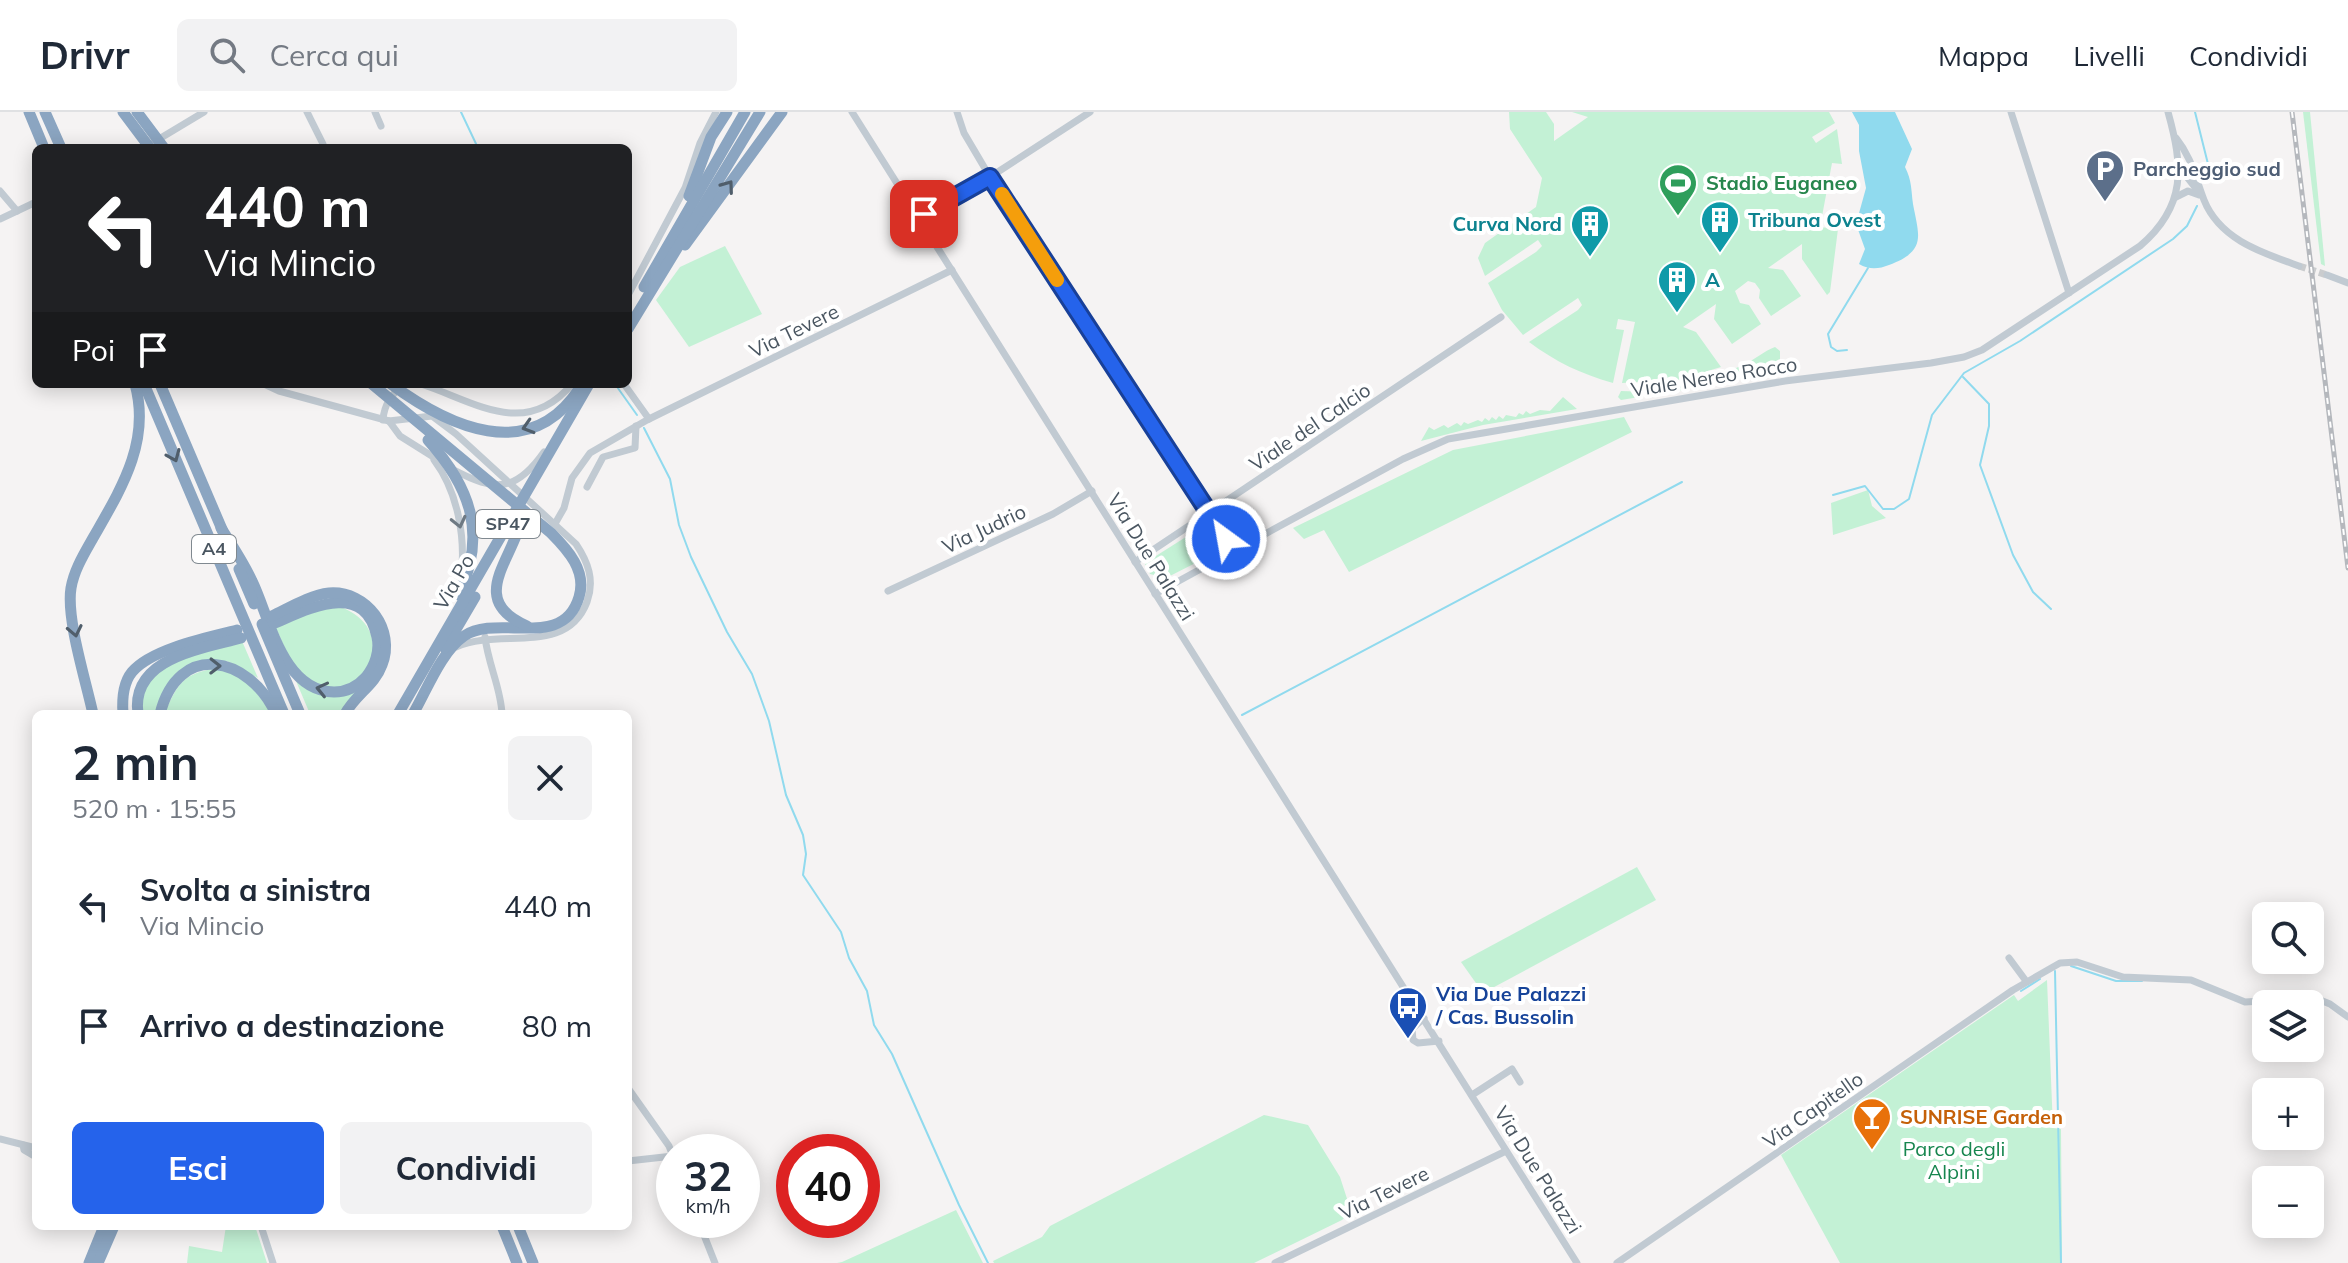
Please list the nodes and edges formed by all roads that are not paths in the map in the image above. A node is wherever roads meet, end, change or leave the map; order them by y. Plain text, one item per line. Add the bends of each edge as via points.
1 (29, 112) edge
2 (45, 112) edge
3 (123, 112) edge
4 (137, 112) edge
5 (204, 112) edge
6 (307, 112) edge
7 (375, 112) edge
8 (716, 112) edge
9 (727, 112) edge
10 (745, 112) edge
11 (760, 112) edge
12 (782, 112) edge
13 (852, 112) edge
14 (957, 112) edge
15 (1090, 112) edge
16 (2011, 112) edge
17 (2168, 112) edge
18 (381, 126) dead end
19 (2175, 137) junction
20 (42, 144) edge
21 (59, 144) edge
22 (144, 144) edge
23 (153, 144) edge
24 (161, 144) edge
25 (323, 144) dead end
26 (2180, 168) junction
27 (2196, 171) junction
28 (990, 177) junction
29 (0, 191) edge
30 (2176, 197) junction
31 (2202, 198) junction
32 (32, 204) edge
33 (17, 211) junction
34 (924, 214) dead end
35 (0, 219) edge
36 (658, 262) junction
37 (2299, 266) tunnel mouth
38 (952, 270) junction
39 (2327, 275) tunnel mouth
40 (2348, 283) edge
41 (632, 288) edge
42 (649, 293) junction
43 (2069, 293) junction
44 (632, 308) edge
45 (1501, 317) dead end
46 (632, 322) edge
47 (136, 388) edge
48 (146, 388) edge
49 (162, 388) edge
50 (273, 388) edge
51 (375, 388) edge
52 (376, 388) edge
53 (389, 388) edge
54 (397, 388) edge
55 (399, 388) edge
56 (431, 388) edge
57 (568, 388) edge
58 (579, 388) edge
59 (587, 388) edge
60 (595, 388) edge
61 (627, 388) edge
62 (649, 419) junction
63 (386, 420) junction
64 (636, 426) junction
65 (561, 433) junction
66 (431, 455) junction
67 (471, 465) junction
68 (587, 487) dead end
69 (1092, 491) junction
70 (532, 497) dead end
71 (1211, 514) junction
72 (538, 515) junction
73 (556, 522) junction
74 (221, 528) junction
75 (1236, 544) junction
76 (1135, 562) junction
77 (888, 591) dead end
78 (1155, 594) junction
79 (459, 595) junction
80 (531, 628) junction
81 (485, 637) junction
82 (451, 649) junction
83 (427, 663) junction
84 (92, 710) edge
85 (123, 710) edge
86 (138, 710) edge
87 (161, 710) edge
88 (274, 710) edge
89 (282, 710) edge
90 (298, 710) edge
91 (348, 710) edge
92 (400, 710) edge
93 (412, 710) edge
94 (413, 710) edge
95 (502, 710) edge
96 (2009, 958) dead end
97 (2026, 981) junction
98 (2348, 1017) edge
99 (1424, 1018) junction
100 (1439, 1041) junction
101 (1520, 1082) dead end
102 (632, 1094) edge
103 (1472, 1095) junction
104 (659, 1134) edge
105 (0, 1139) edge
106 (23, 1145) junction
107 (32, 1147) edge
108 (1506, 1151) junction
109 (32, 1155) edge
110 (656, 1159) edge
111 (632, 1161) edge
112 (102, 1230) edge
113 (112, 1230) edge
114 (262, 1230) edge
115 (504, 1230) edge
116 (520, 1230) edge
117 (705, 1238) edge
118 (89, 1263) edge
119 (98, 1263) edge
120 (273, 1263) edge
121 (517, 1263) edge
122 (533, 1263) edge
123 (715, 1263) edge
124 (1275, 1263) edge
125 (1577, 1263) edge
126 (1617, 1263) edge

1 - 20 highway
2 - 21 highway
3 - 22 highway
4 - 24 highway
5 - 23 street
6 - 25 street
7 - 18 street
8 - 41 street via 680,198
9 - 36 highway via 711,137
10 - 36 highway
11 - 42 highway
42 -> 12 highway
13 - 38 street, Via Due Palazzi
14 - 28 street
15 - 28 street
16 - 43 street
17 - 19 street, Viale Nereo Rocco
19 - 26 street, Viale Nereo Rocco
19 - 27 street
26 - 27 street
26 - 30 street, Viale Nereo Rocco
26 - 31 street
27 - 31 street
28 - 34 street
28 - 71 street
29 - 33 street
30 - 31 street via 2188,191
30 - 43 street, Viale Nereo Rocco via 2152,236
31 - 37 street via 2215,219 2239,240
32 - 33 street
33 - 35 street
36 - 44 highway
38 - 62 street, Via Tevere
38 - 69 street, Via Due Palazzi
39 - 40 street
42 - 46 highway
43 - 75 street, Viale Nereo Rocco via 1964,357 1785,381 1448,439 1254,540
45 - 71 street, Viale del Calcio
47 -> 84 highway via 141,422 137,453 70,590
48 -> 89 highway, A4
49 - 74 highway, A4
50 - 63 street
51 - 79 highway via 441,455 467,500 473,547
52 - 67 highway
53 - 67 highway
58 -> 54 highway via 562,409 538,425 490,432 443,417
55 - 63 street via 384,408
56 - 57 street via 497,413 516,413 554,401
59 - 65 highway, Via Po / SP47
60 - 70 highway, SP47
61 - 62 street
62 - 64 street, Via Tevere
63 - 66 street via 400,436
63 - 72 street via 432,416
64 - 68 street, Via Tevere via 635,448 603,457
64 - 73 street, Via Tevere via 590,453 580,465
65 - 66 street via 524,474 501,486 478,483
65 - 83 highway, Via Po / SP47
66 -> 79 street via 448,482 463,541
67 - 72 highway
69 - 76 street, Via Due Palazzi
69 - 77 street, Via Judrio
71 - 75 street via 1226,539
71 - 76 street, Viale del Calcio
72 - 73 street
72 - 80 highway via 573,558 581,587 575,607 564,619
73 - 81 street via 576,544 590,572 591,588 581,615 555,635
74 - 90 highway, A4
91 -> 74 highway via 384,661 384,631 373,612 357,599 332,593 274,619 328,601 353,606 367,617 376,634 371,670 362,682 341,692 320,690 300,678 284,656 251,579
75 - 78 street, Viale Nereo Rocco via 1228,554
76 - 78 street, Via Due Palazzi
78 - 99 street, Via Due Palazzi
79 - 83 highway
80 - 82 highway via 479,629
80 - 93 highway, Via Po / SP47 via 508,614 497,590 500,565 521,517
81 - 82 street
81 - 95 street
82 - 94 highway
83 - 92 highway, Via Po / SP47
85 - 86 highway via 126,684 138,666 188,643 239,634 155,669 140,689
87 -> 88 highway via 175,681 210,664 244,672
96 - 97 street
97 - 98 street, Via Capitello via 2060,963 2077,962 2123,977 2191,980 2245,1002 2319,998
97 - 126 street, Via Capitello
99 - 100 street, Via Due Palazzi
99 - 100 street via 1412,1029 1413,1040
100 - 103 street, Via Due Palazzi
101 - 103 street, Via Due Palazzi via 1512,1069
102 - 104 street
103 - 108 street, Via Due Palazzi
105 - 106 street
106 - 107 street
106 - 109 street
108 - 124 street, Via Tevere
108 - 125 street, Via Due Palazzi
110 - 111 street
112 - 118 highway
113 - 119 highway
114 - 120 street
115 - 121 highway
116 - 122 highway
117 - 123 street

